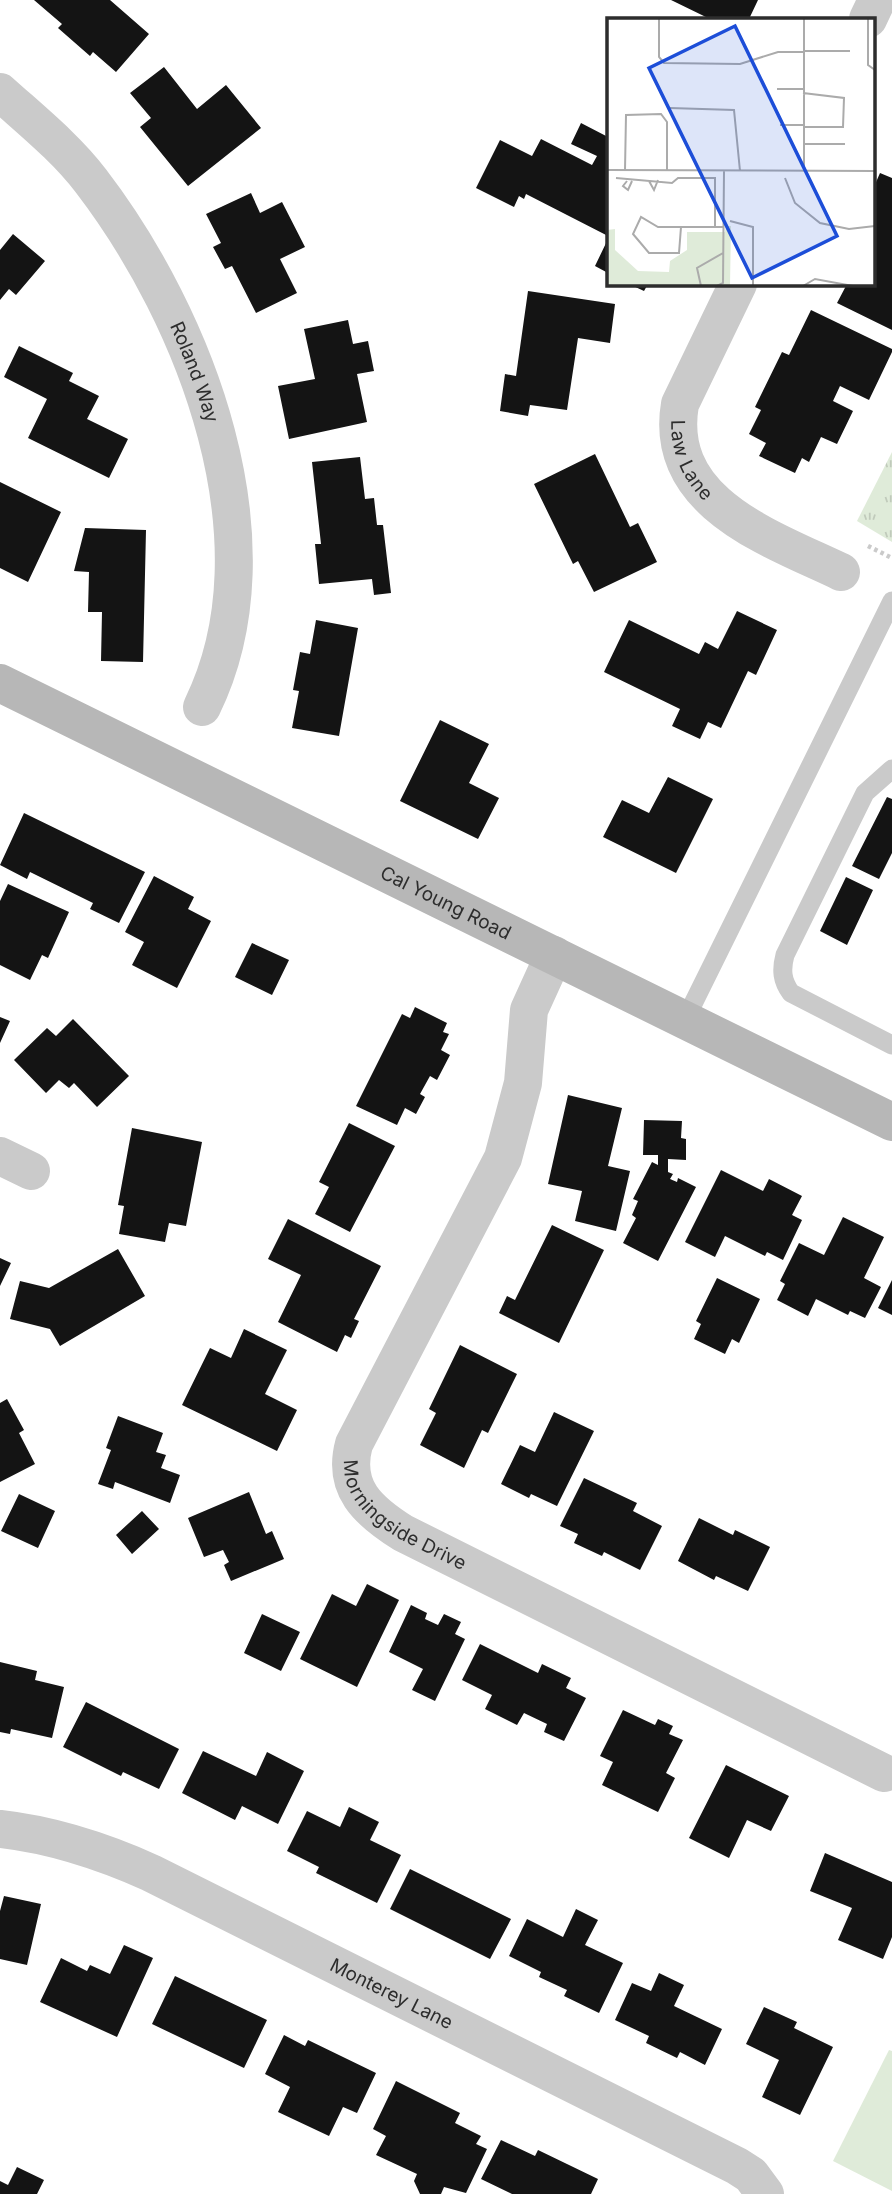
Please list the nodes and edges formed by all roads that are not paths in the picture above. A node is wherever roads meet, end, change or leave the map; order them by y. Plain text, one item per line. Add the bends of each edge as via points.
1 (877, 0) edge
2 (868, 18) edge
3 (0, 92) edge
4 (738, 285) edge
5 (841, 572) dead end
6 (892, 601) edge
7 (0, 683) edge
8 (202, 707) dead end
9 (892, 769) edge
10 (554, 955) junction
11 (685, 1020) junction
12 (892, 1045) edge
13 (892, 1122) edge
14 (884, 1773) dead end
15 (0, 1829) edge
16 (765, 2194) edge

1 - 2 street
3 - 8 street, Roland Way via 90,179 135,243 167,302 205,400 228,494 235,590 222,662
4 - 5 street, Law Lane via 680,404 676,426 680,449 703,492 729,514
6 - 11 lane
7 - 10 main road, Cal Young Road
9 - 12 lane via 864,793 782,968 791,993
10 - 11 main road, Cal Young Road
10 - 14 street, Morningside Drive via 529,1010 519,1105 503,1158 354,1444 350,1473 355,1490 376,1515 403,1533
11 - 13 main road, Cal Young Road
15 - 16 street, Monterey Lane via 65,1840 151,1873 737,2166 751,2175

